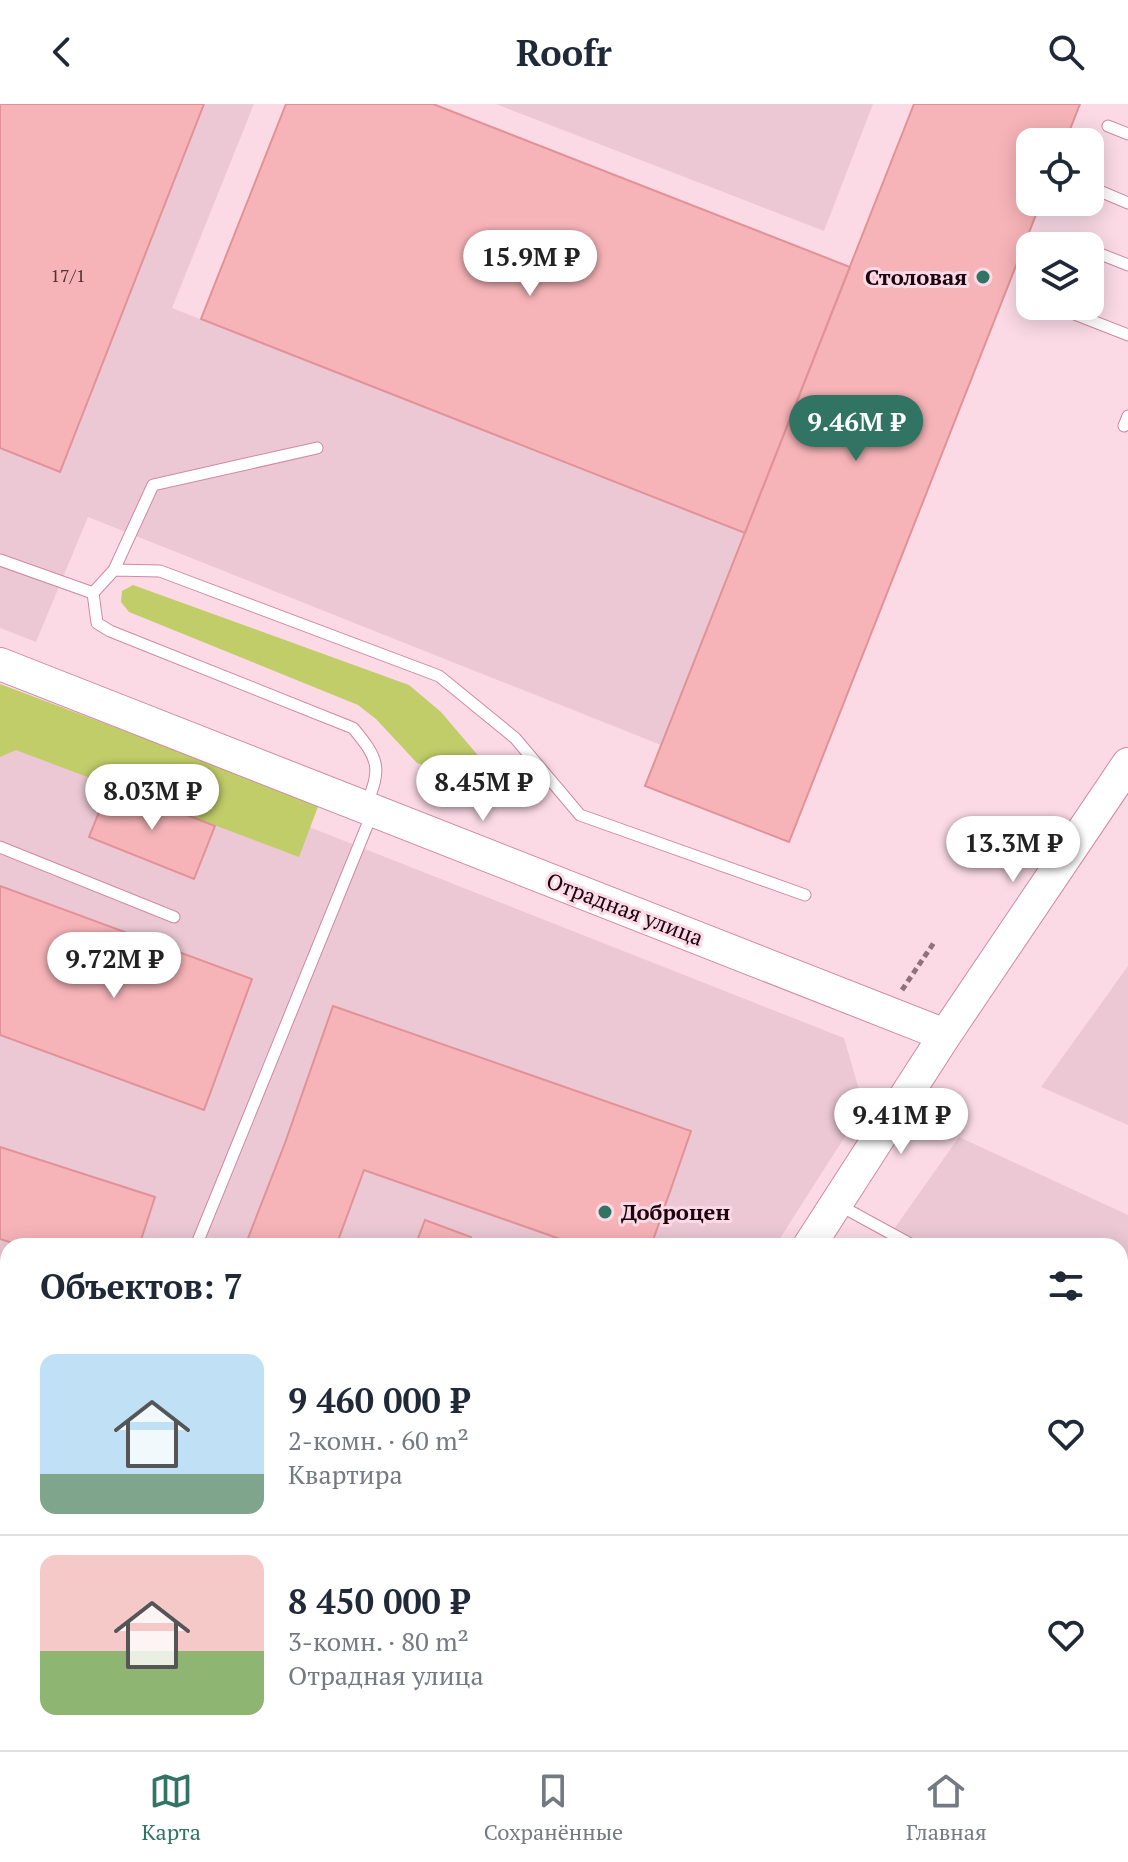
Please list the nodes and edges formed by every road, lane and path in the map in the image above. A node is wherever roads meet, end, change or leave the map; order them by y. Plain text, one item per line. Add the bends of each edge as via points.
1 (1108, 126) dead end
2 (1128, 134) edge
3 (1104, 193) edge
4 (1128, 203) edge
5 (1104, 256) edge
6 (1128, 265) edge
7 (1090, 320) edge
8 (1128, 335) edge
9 (317, 448) dead end
10 (0, 560) edge
11 (114, 570) junction
12 (93, 593) junction
13 (0, 664) edge
14 (1128, 764) edge
15 (369, 809) junction
16 (0, 847) edge
17 (805, 895) dead end
18 (174, 917) dead end
19 (935, 941) dead end
20 (887, 1012) junction
21 (945, 1035) junction
22 (836, 1204) junction
23 (199, 1238) edge
24 (814, 1238) edge
25 (899, 1238) edge

1 - 2 lane
3 - 4 lane
5 - 6 lane
7 - 8 lane
9 - 11 lane via 153,485
10 - 12 lane
11 - 12 lane
11 - 17 lane via 160,571 439,676 515,738 580,815
12 - 15 lane via 97,623 110,631 353,728 373,751 377,780
13 - 15 main road, Отрадная улица
14 - 21 main road
15 - 20 main road, Отрадная улица
15 - 23 lane
16 - 18 lane
19 - 20 path
20 - 21 main road, Отрадная улица
21 - 22 main road
22 - 24 main road
22 - 25 lane

